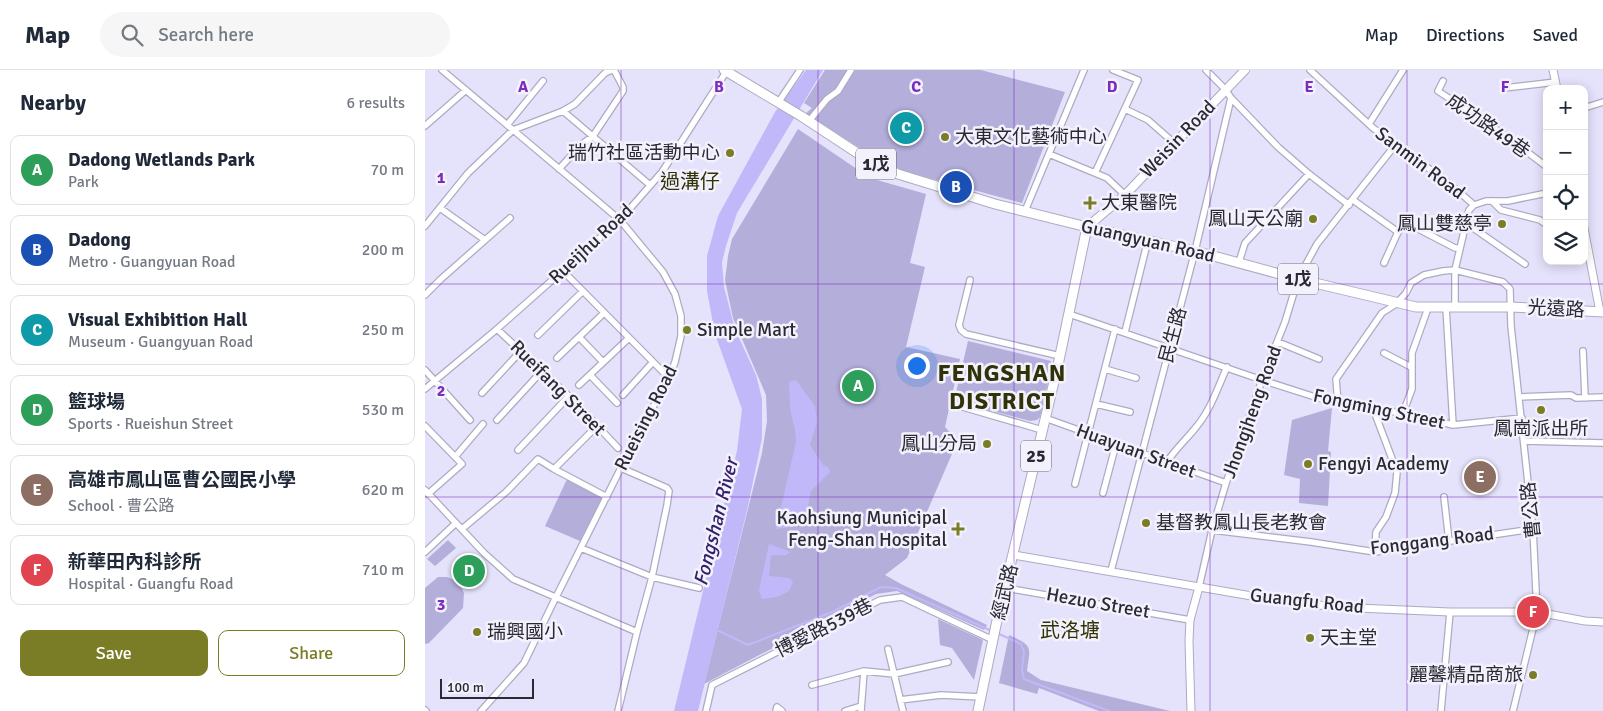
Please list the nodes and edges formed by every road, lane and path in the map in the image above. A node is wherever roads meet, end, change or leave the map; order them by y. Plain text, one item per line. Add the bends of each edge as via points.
1 (442, 70) edge
2 (613, 70) edge
3 (800, 70) edge
4 (851, 70) edge
5 (1084, 70) edge
6 (1113, 70) edge
7 (1206, 70) edge
8 (1245, 70) edge
9 (1310, 70) edge
10 (1553, 70) edge
11 (603, 71) edge
12 (725, 71) edge
13 (1400, 72) edge
14 (543, 81) dead end
15 (1443, 81) dead end
16 (1556, 85) edge
17 (1543, 86) edge
18 (1504, 88) dead end
19 (466, 90) junction
20 (1225, 90) junction
21 (1231, 98) junction
22 (1603, 102) edge
23 (780, 103) junction
24 (1588, 107) edge
25 (1125, 109) junction
26 (563, 111) junction
27 (805, 119) junction
28 (1369, 124) junction
29 (507, 125) junction
30 (425, 126) edge
31 (513, 130) junction
32 (593, 136) junction
33 (1174, 143) junction
34 (1396, 144) junction
35 (1049, 154) junction
36 (1543, 164) edge
37 (559, 168) junction
38 (1095, 173) junction
39 (1309, 174) junction
40 (650, 186) junction
41 (1543, 193) edge
42 (1125, 195) junction
43 (1351, 202) junction
44 (1492, 202) junction
45 (1474, 205) junction
46 (440, 208) junction
47 (1025, 211) junction
48 (510, 218) dead end
49 (620, 220) junction
50 (1543, 222) edge
51 (1466, 223) junction
52 (425, 226) edge
53 (1087, 227) junction
54 (1398, 232) junction
55 (485, 240) junction
56 (1148, 240) junction
57 (1460, 248) junction
58 (1588, 250) edge
59 (1195, 251) junction
60 (1239, 262) junction
61 (1384, 263) dead end
62 (1525, 264) dead end
63 (1455, 270) junction
64 (563, 271) junction
65 (1298, 279) junction
66 (970, 280) dead end
67 (583, 291) junction
68 (425, 295) edge
69 (1396, 304) junction
70 (1451, 307) junction
71 (1511, 307) junction
72 (1428, 308) junction
73 (1601, 312) edge
74 (604, 313) junction
75 (1069, 314) junction
76 (497, 329) junction
77 (1115, 329) junction
78 (1125, 332) junction
79 (538, 335) dead end
80 (579, 337) junction
81 (629, 338) junction
82 (1278, 342) junction
83 (1170, 347) junction
84 (521, 351) junction
85 (1583, 351) dead end
86 (1384, 353) dead end
87 (1060, 356) junction
88 (557, 358) dead end
89 (1319, 359) dead end
90 (603, 362) junction
91 (653, 362) junction
92 (1227, 367) junction
93 (1411, 367) junction
94 (425, 370) edge
95 (1105, 370) junction
96 (542, 371) junction
97 (590, 374) junction
98 (669, 378) junction
99 (1136, 378) dead end
100 (1263, 380) junction
101 (435, 381) junction
102 (579, 385) dead end
103 (425, 390) edge
104 (482, 393) dead end
105 (623, 395) dead end
106 (569, 396) junction
107 (1519, 396) junction
108 (1603, 397) edge
109 (1585, 398) junction
110 (617, 403) dead end
111 (1338, 403) junction
112 (1096, 404) junction
113 (956, 405) dead end
114 (1374, 411) junction
115 (1130, 412) dead end
116 (1403, 413) junction
117 (1045, 418) junction
118 (1522, 418) junction
119 (470, 420) dead end
120 (497, 420) dead end
121 (483, 424) dead end
122 (1453, 425) junction
123 (425, 426) edge
124 (597, 426) junction
125 (1042, 430) junction
126 (1088, 434) junction
127 (1524, 441) junction
128 (1603, 443) edge
129 (1116, 444) junction
130 (618, 448) dead end
131 (518, 450) dead end
132 (1142, 453) junction
133 (455, 456) junction
134 (1167, 462) junction
135 (621, 468) junction
136 (554, 470) junction
137 (1226, 483) junction
138 (1075, 484) dead end
139 (427, 492) edge
140 (1103, 493) dead end
141 (607, 496) junction
142 (1444, 497) dead end
143 (456, 523) junction
144 (462, 529) junction
145 (1533, 529) junction
146 (1212, 530) junction
147 (1449, 541) junction
148 (427, 547) edge
149 (581, 548) junction
150 (1375, 552) junction
151 (1014, 555) junction
152 (1111, 571) junction
153 (652, 577) junction
154 (1199, 587) junction
155 (699, 588) dead end
156 (1006, 588) junction
157 (555, 598) junction
158 (1450, 612) junction
159 (1537, 612) junction
160 (1191, 620) junction
161 (1603, 622) edge
162 (637, 632) junction
163 (994, 635) junction
164 (888, 649) dead end
165 (948, 662) dead end
166 (864, 671) junction
167 (894, 674) junction
168 (812, 685) dead end
169 (981, 697) junction
170 (900, 700) junction
171 (861, 709) edge
172 (481, 711) edge
173 (619, 711) edge
174 (706, 711) edge
175 (845, 711) edge
176 (903, 711) edge
177 (978, 711) edge
178 (1191, 711) edge
179 (1441, 711) edge
180 (1513, 711) edge

1 - 19 street, Rueising Road
2 - 11 street
2 - 32 street via 623,91
3 - 23 street
4 - 27 street via 838,91
5 - 35 street
6 - 25 street via 1138,80
7 - 20 street
8 - 20 main road, Weisin Road
9 - 28 street, Sanmin Road
10 - 16 street
11 - 26 street via 575,104
12 - 23 main road, 1戊
12 - 40 street, Rueijhu Road
13 - 28 street
14 - 29 street
15 - 36 street, 成功路49巷 via 1438,91
17 - 18 street
19 - 29 street, Rueising Road
19 - 30 street
20 - 21 street
20 - 33 main road, Weisin Road
21 - 39 street
21 - 59 street, 民生路
22 - 24 street
23 - 27 main road, 1戊
25 - 33 street via 1148,120
25 - 38 street
26 - 31 street
26 - 32 street
27 - 47 main road, Guangyuan Road / 1戊 via 874,164
28 - 34 street, Sanmin Road
29 - 31 street, Rueising Road
31 - 37 street, Rueising Road
31 - 46 street via 468,173
32 - 37 street
32 - 40 street
33 - 42 main road, Weisin Road
34 - 43 street, Jhongjheng Road
34 - 45 street, Sanmin Road
35 - 38 street
35 - 47 street
37 - 49 street, Rueising Road
38 - 42 street via 1107,178
39 - 43 street
39 - 60 street via 1245,243
40 - 49 street, Rueijhu Road
41 - 44 street
42 - 53 main road, Weisin Road
43 - 54 street
43 - 65 street, Jhongjheng Road via 1317,244
44 - 45 street
44 - 50 street via 1501,210
45 - 51 street, Sanmin Road via 1469,210
46 - 52 street
46 - 55 street
47 - 53 main road, Guangyuan Road / 1戊
48 - 55 street
49 - 64 street, Rueijhu Road
49 - 98 street, Rueising Road via 663,272 677,302 681,336
51 - 57 street, Sanmin Road
51 - 62 street
53 - 56 main road, Guangyuan Road / 1戊
53 - 75 main road, 25
54 - 57 street via 1407,223
54 - 61 street
55 - 68 street
56 - 59 main road, Guangyuan Road / 1戊
56 - 78 street
57 - 63 street, Sanmin Road
58 - 73 street
59 - 60 main road, Guangyuan Road / 1戊
59 - 83 street, 民生路
60 - 65 main road, Guangyuan Road / 1戊
63 - 69 street via 1424,275 1411,283
63 - 70 street, Sanmin Road
63 - 71 street, 曹公路 via 1503,282 1510,289
64 - 67 street
64 - 76 street, Rueijhu Road
65 - 69 main road, Guangyuan Road / 1戊
65 - 82 street, Jhongjheng Road
66 - 87 street via 959,325 961,330 966,334
67 - 74 street
67 - 79 street
69 - 72 main road, Guangyuan Road / 1戊
69 - 111 street via 1381,313 1336,380
70 - 71 main road, Guangyuan Road / 1戊
70 - 72 main road, Guangyuan Road / 1戊
70 - 122 street, Sanmin Road
71 - 73 main road, 光遠路 / 1戊
71 - 107 street, 曹公路
72 - 93 street via 1412,353
74 - 80 street
74 - 81 street
75 - 77 street, Fongming Street
75 - 87 main road, 25
76 - 84 street, Rueifang Street
76 - 101 street, Rueijhu Road
77 - 78 street, Fongming Street
77 - 95 street
78 - 83 street, Fongming Street
80 - 88 street
80 - 90 street
81 - 90 street
81 - 91 street
82 - 89 street
82 - 100 street, Jhongjheng Road
83 - 92 street, Fongming Street
83 - 132 street, 民生路
84 - 96 street, Rueifang Street
84 - 104 street
85 - 109 street
86 - 93 street
87 - 117 main road, 25
90 - 97 street
91 - 98 street
91 - 105 street
92 - 100 street, Fongming Street
92 - 134 street via 1205,414
93 - 116 street via 1412,388
94 - 101 street
95 - 99 street
95 - 112 street
96 - 106 street, Rueifang Street
96 - 120 street
97 - 102 street
97 - 110 street
98 - 135 street, Rueising Road
100 - 111 street, Fongming Street
100 - 137 street, Jhongjheng Road
101 - 103 street, Rueijhu Road
101 - 119 street
106 - 124 street, Rueifang Street
106 - 131 street
107 - 109 street via 1571,395
107 - 118 street, 曹公路
108 - 109 street
111 - 114 street, Fongming Street
112 - 115 street
112 - 126 street
113 - 125 street
114 - 116 street, Fongming Street
114 - 150 street via 1397,472 1395,493 1376,532
116 - 122 street, Fongming Street
117 - 125 main road, 25
117 - 126 street, Huayuan Street
118 - 122 street, Fongming Street
118 - 127 street, 曹公路
121 - 133 street
123 - 133 street
124 - 130 street, Rueifang Street
124 - 136 street
125 - 151 main road, 25
126 - 129 street, Huayuan Street
126 - 138 street
127 - 128 street
127 - 145 street, 曹公路
129 - 132 street, Huayuan Street
129 - 140 street
132 - 134 street, Huayuan Street
132 - 152 street, 民生路
133 - 139 street via 462,464
134 - 137 street, Huayuan Street
135 - 141 street, Rueising Road
135 - 153 street via 669,491
136 - 141 street
136 - 144 street via 538,459 506,492
137 - 146 street, Jhongjheng Road
139 - 143 street
141 - 149 street, Rueising Road
142 - 147 street
143 - 144 street
143 - 148 street
144 - 157 street via 513,579
145 - 147 street, Fonggang Road
145 - 159 street, 曹公路
146 - 150 street, Fonggang Road
146 - 154 street, Jhongjheng Road
147 - 150 street, Fonggang Road
149 - 153 street
149 - 157 street, Rueising Road
151 - 152 street, Guangfu Road
151 - 156 main road, 經武路 / 25
152 - 154 street, Guangfu Road
153 - 155 street
153 - 162 street
154 - 158 street, Guangfu Road via 1335,606
154 - 160 street, Jhongjheng Road
156 - 160 street, Hezuo Street
156 - 163 main road, 經武路 / 25
157 - 162 street
157 - 172 street, Rueising Road via 524,663
158 - 159 street, Guangfu Road
158 - 179 street
159 - 161 street, Guangfu Road
159 - 180 street, 曹公路
160 - 178 street, Jhongjheng Road
162 - 173 street
163 - 169 main road, 25
163 - 174 street, 博愛路539巷 via 902,597 880,600 712,685
164 - 167 street
165 - 167 street
166 - 167 street
166 - 168 street
166 - 171 street
167 - 170 street
169 - 170 street via 941,694
169 - 177 main road, 25
170 - 176 street
171 - 175 street

